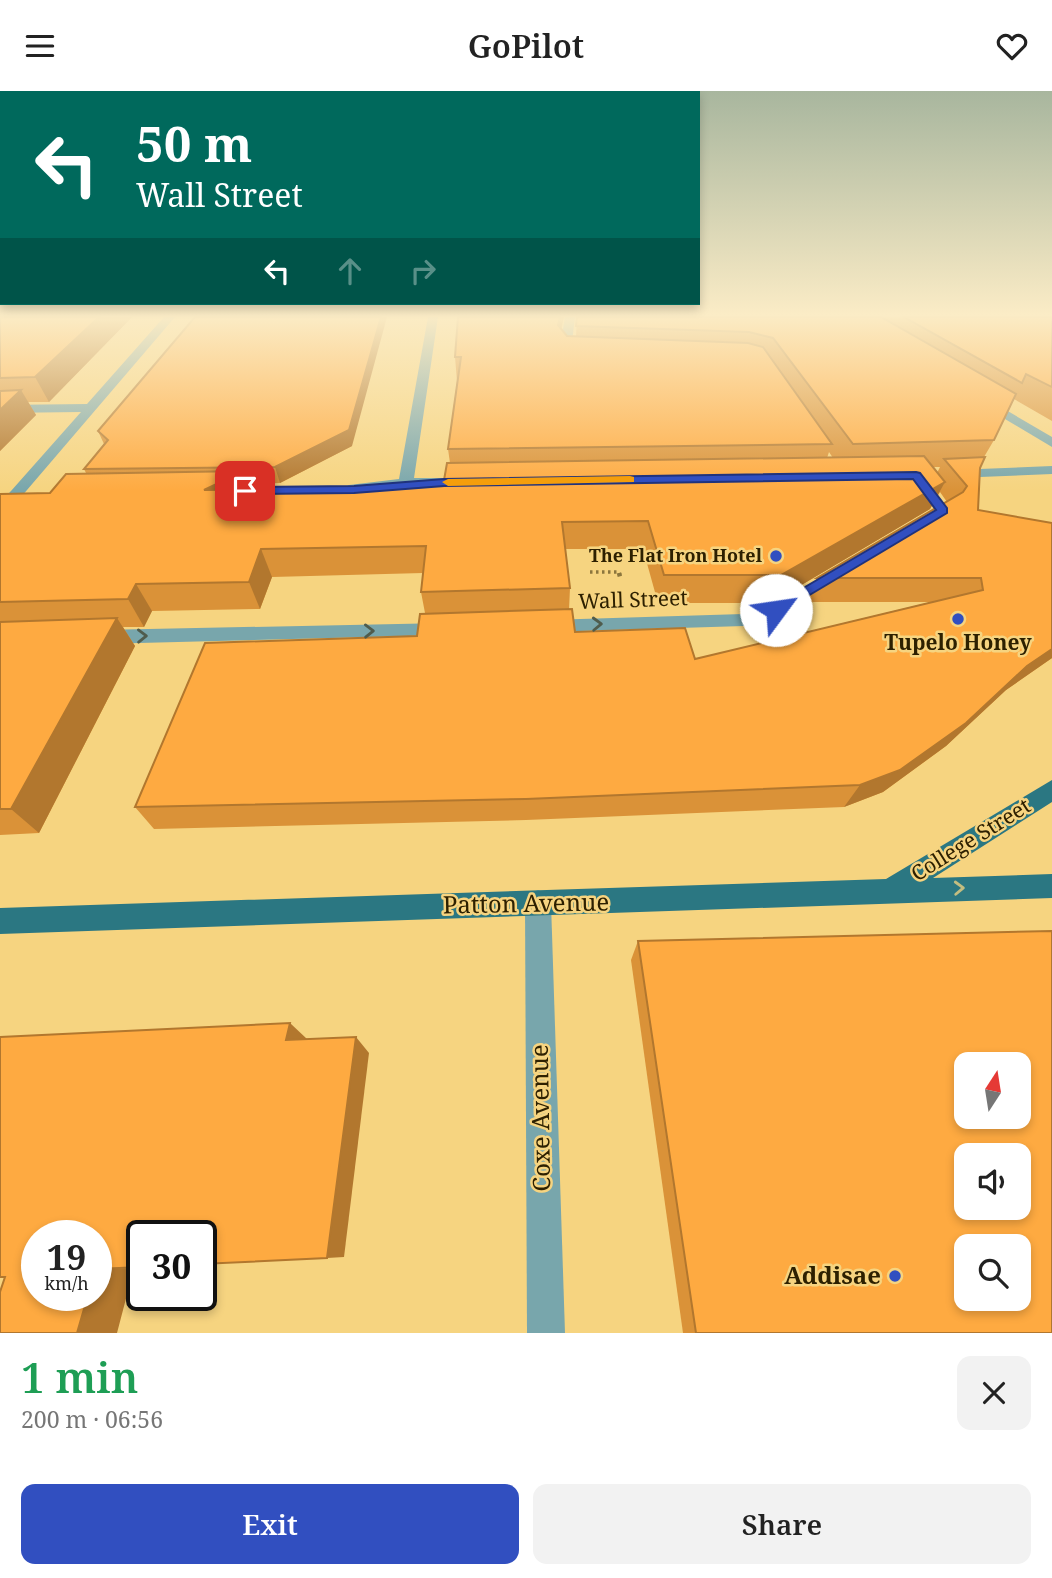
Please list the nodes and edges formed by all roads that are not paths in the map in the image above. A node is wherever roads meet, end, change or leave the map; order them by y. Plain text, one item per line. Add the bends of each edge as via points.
1 (120, 375) edge
2 (424, 375) edge
3 (970, 392) edge
4 (91, 408) junction
5 (0, 409) edge
6 (1052, 443) edge
7 (1052, 470) edge
8 (943, 475) edge
9 (484, 482) edge
10 (406, 483) junction
11 (327, 489) edge
12 (8, 494) edge
13 (41, 494) edge
14 (848, 568) edge
15 (536, 626) edge
16 (467, 628) edge
17 (82, 638) edge
18 (1052, 790) edge
19 (1052, 886) edge
20 (891, 890) junction
21 (538, 903) junction
22 (0, 921) edge
23 (546, 1333) edge

1 - 4 street
2 - 10 street
3 - 6 street
4 - 5 street
4 - 12 street
7 - 8 street
9 - 10 street
10 - 11 street
12 - 13 street
15 -> 14 street, Wall Street via 744,620 776,610
17 -> 16 street
18 - 20 main road, College Street
20 -> 19 main road, Patton Avenue
20 - 21 main road, Patton Avenue
21 - 22 main road, Patton Avenue
21 - 23 street, Coxe Avenue

